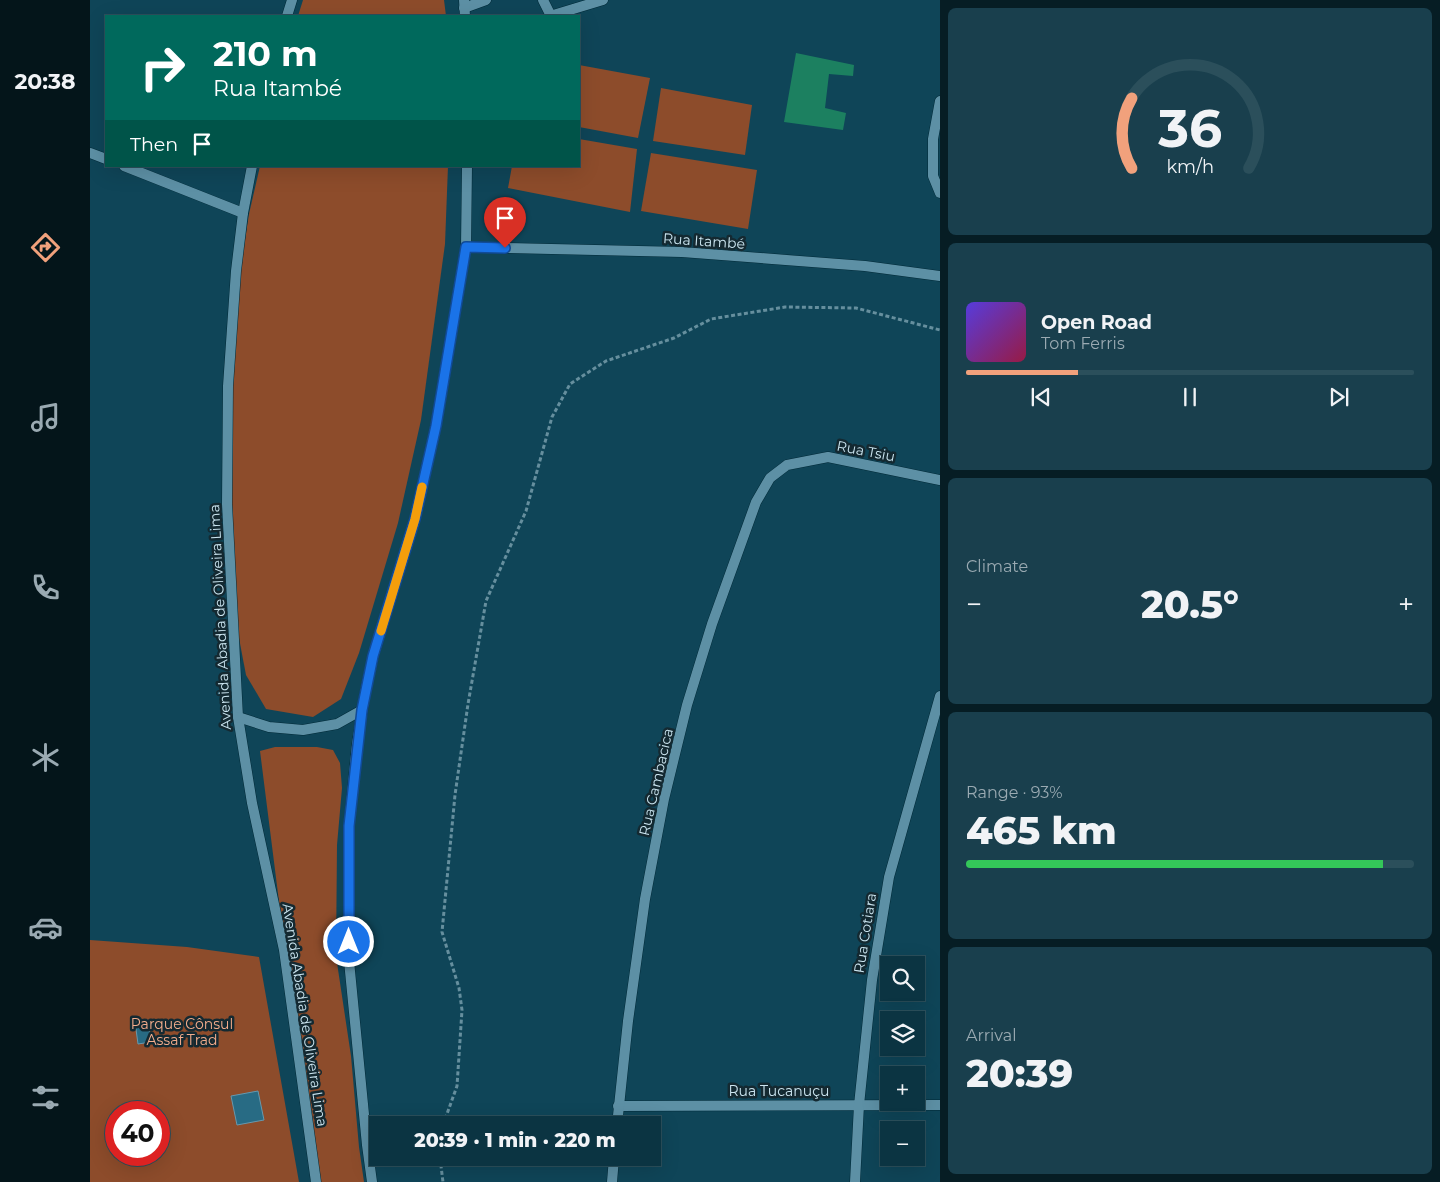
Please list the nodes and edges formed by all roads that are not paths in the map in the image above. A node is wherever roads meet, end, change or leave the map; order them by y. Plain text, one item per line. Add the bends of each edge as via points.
1 (292, 0) edge
2 (486, 0) edge
3 (544, 0) edge
4 (603, 0) edge
5 (464, 8) edge
6 (287, 15) edge
7 (550, 15) edge
8 (553, 15) edge
9 (940, 101) edge
10 (90, 153) edge
11 (105, 159) edge
12 (126, 167) edge
13 (252, 167) edge
14 (466, 167) edge
15 (940, 193) edge
16 (243, 214) junction
17 (466, 247) junction
18 (940, 276) edge
19 (786, 465) joint
20 (940, 480) edge
21 (940, 696) edge
22 (362, 710) junction
23 (238, 717) junction
24 (859, 1105) junction
25 (940, 1105) edge
26 (618, 1106) junction
27 (617, 1116) edge
28 (613, 1166) edge
29 (316, 1182) edge
30 (372, 1182) edge
31 (612, 1182) edge
32 (855, 1182) edge

1 - 6 street
2 - 5 street
3 - 7 street
4 - 8 street
9 - 15 street via 933,139 933,176
10 - 11 street
12 - 16 street
13 - 16 street, Avenida Abadia de Oliveira Lima
14 - 17 street
16 - 23 street, Avenida Abadia de Oliveira Lima via 236,271 228,406 227,504
17 - 18 street, Rua Itambé via 682,252 865,266
17 - 22 street via 436,426 415,519 373,656
19 - 20 street, Rua Tsiu via 828,457
19 - 26 street, Rua Cambacica via 770,478 756,502 687,705 664,799 645,899
21 - 24 street, Rua Cotiara via 889,877 872,980
22 - 23 street via 337,724 303,730 269,727
22 - 30 street via 349,826 349,961
23 - 29 street, Avenida Abadia de Oliveira Lima via 252,804 284,950
24 - 25 street, Rua Tucanuçu
24 - 26 street, Rua Tucanuçu
24 - 32 street, Rua Cotiara
26 - 27 street, Rua Cambacica
28 - 31 street

